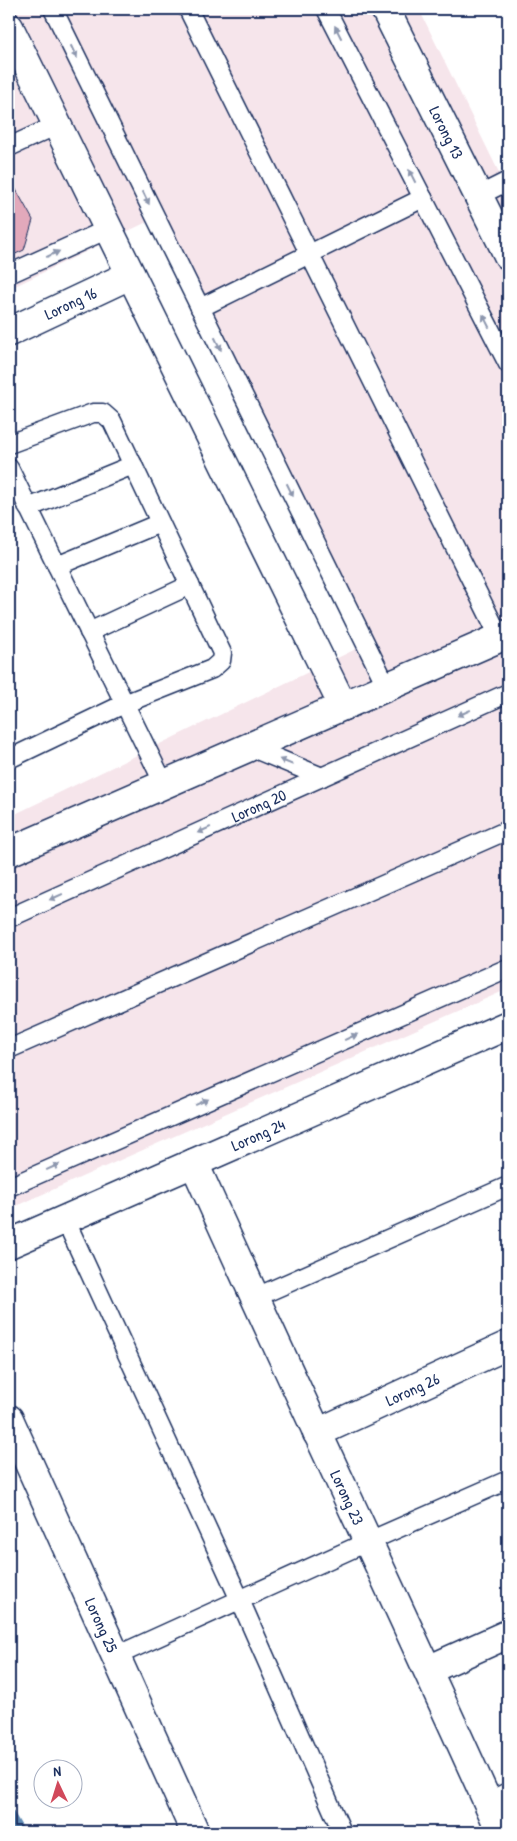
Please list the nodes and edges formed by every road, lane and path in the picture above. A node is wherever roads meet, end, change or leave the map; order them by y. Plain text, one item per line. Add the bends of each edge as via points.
1 (53, 9) edge
2 (188, 9) edge
3 (326, 9) edge
4 (385, 9) edge
5 (9, 27) edge
6 (57, 125) junction
7 (9, 147) edge
8 (508, 181) edge
9 (478, 196) junction
10 (423, 198) junction
11 (108, 229) junction
12 (310, 254) junction
13 (508, 256) edge
14 (9, 274) edge
15 (130, 275) junction
16 (200, 308) junction
17 (9, 332) edge
18 (508, 364) edge
19 (9, 444) edge
20 (133, 465) junction
21 (9, 468) edge
22 (28, 508) junction
23 (160, 522) junction
24 (57, 566) junction
25 (190, 585) junction
26 (89, 632) junction
27 (504, 636) edge
28 (387, 687) junction
29 (508, 693) edge
30 (124, 704) junction
31 (343, 706) junction
32 (250, 747) junction
33 (9, 759) edge
34 (322, 777) junction
35 (164, 784) junction
36 (508, 830) edge
37 (9, 852) edge
38 (9, 918) edge
39 (508, 968) edge
40 (508, 1025) edge
41 (9, 1049) edge
42 (194, 1163) junction
43 (508, 1186) edge
44 (9, 1187) edge
45 (65, 1220) junction
46 (9, 1244) edge
47 (254, 1298) junction
48 (508, 1346) edge
49 (9, 1419) edge
50 (317, 1433) junction
51 (508, 1480) edge
52 (367, 1542) junction
53 (240, 1600) junction
54 (508, 1634) edge
55 (116, 1656) junction
56 (428, 1670) junction
57 (498, 1797) edge
58 (195, 1832) edge
59 (342, 1832) edge
60 (500, 1832) edge

1 -> 16 lane
2 - 12 lane
10 -> 3 lane
4 - 9 street, Lorong 13
5 - 6 street
6 - 7 lane
6 - 11 street
8 - 9 lane
9 - 13 street, Lorong 13
10 - 12 lane
18 -> 10 lane
14 -> 11 lane
11 - 15 street
12 - 16 lane
12 - 27 lane
15 - 17 street, Lorong 16
15 - 31 street
16 -> 28 lane
19 - 20 lane via 93,413 102,414 112,421
20 - 22 lane
20 - 23 lane
21 - 22 lane
22 - 24 lane
23 - 24 lane
23 - 25 lane
24 - 26 lane
25 - 26 lane
25 - 30 lane via 222,654 221,662
26 - 30 lane
27 - 28 street
28 - 31 street
29 -> 34 lane, Lorong 20
30 - 33 lane
30 - 35 lane
31 - 32 street
34 -> 32 lane
32 - 35 street
34 -> 38 lane, Lorong 20
35 - 37 street
36 - 41 lane
44 -> 39 lane
40 - 42 street, Lorong 24
42 - 45 street, Lorong 24
42 - 47 street, Lorong 23
43 - 47 lane
45 - 46 street, Lorong 24
45 - 53 lane
47 - 50 street, Lorong 23
48 - 50 street, Lorong 26
49 - 55 street, Lorong 25
50 - 52 street, Lorong 23
51 - 52 lane
52 - 53 lane
52 - 56 street, Lorong 23
53 - 55 lane
53 - 59 lane
54 - 56 street
55 - 58 street, Lorong 25
56 - 57 street, Lorong 23
57 - 60 street, Lorong 23

